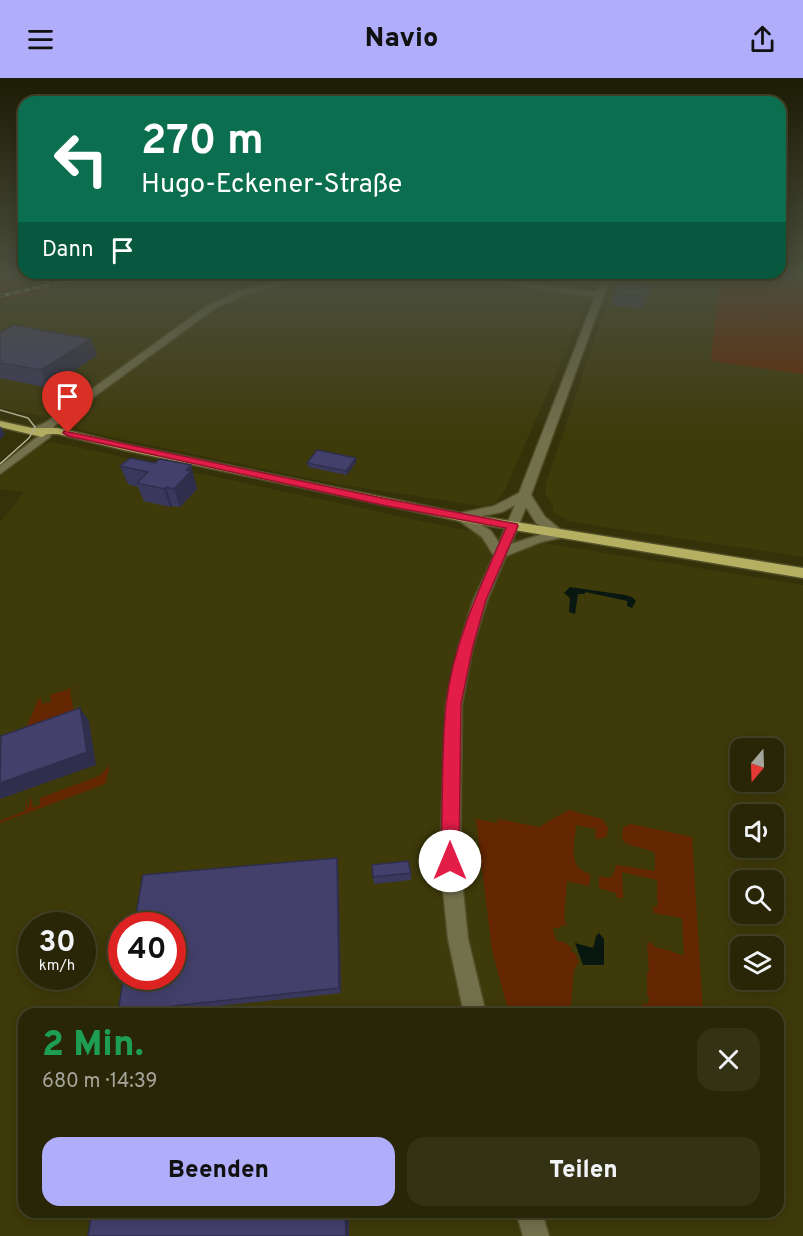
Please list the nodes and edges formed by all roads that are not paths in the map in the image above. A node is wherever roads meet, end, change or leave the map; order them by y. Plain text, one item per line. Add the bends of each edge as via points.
1 (183, 329) edge
2 (587, 329) edge
3 (0, 424) edge
4 (50, 433) junction
5 (0, 471) edge
6 (525, 495) junction
7 (460, 517) junction
8 (513, 526) junction
9 (560, 534) junction
10 (499, 554) junction
11 (803, 573) edge
12 (474, 1008) edge
13 (530, 1218) edge
14 (536, 1236) edge

1 - 4 street
2 - 6 street
3 - 4 main road
4 - 5 street
4 - 7 main road
6 - 7 street via 498,509
6 - 8 street
6 - 9 street via 540,520
7 - 8 main road
7 - 10 street via 487,534
8 - 9 main road
8 - 10 street
9 - 10 street via 538,538
9 - 11 main road
10 - 12 street via 466,646 454,704 450,861 458,939
13 - 14 street

